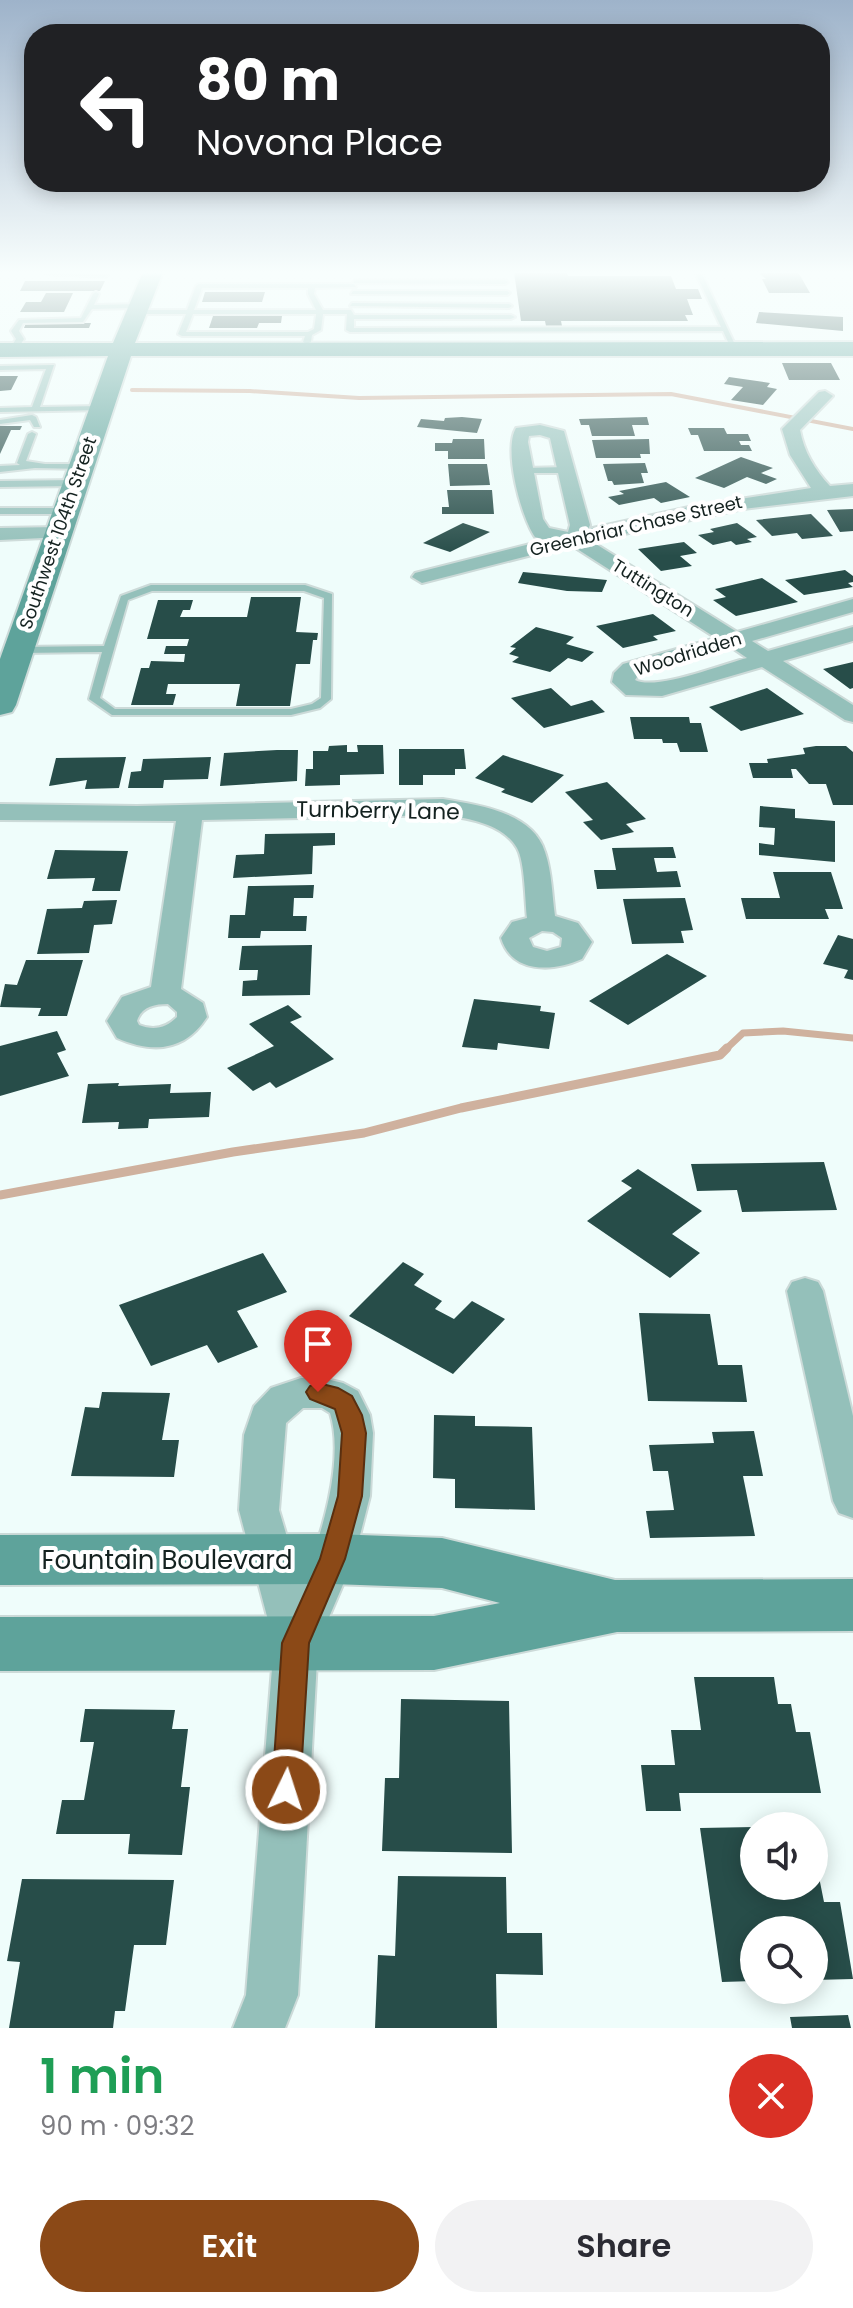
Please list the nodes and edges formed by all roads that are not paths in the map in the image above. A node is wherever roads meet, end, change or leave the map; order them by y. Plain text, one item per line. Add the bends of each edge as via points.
1 (49, 367) edge
2 (116, 367) edge
3 (825, 396) dead end
4 (101, 408) junction
5 (35, 409) junction
6 (0, 410) edge
7 (0, 422) edge
8 (35, 466) junction
9 (0, 469) edge
10 (567, 470) junction
11 (524, 471) junction
12 (78, 475) junction
13 (0, 484) edge
14 (853, 490) edge
15 (825, 492) junction
16 (0, 511) edge
17 (62, 522) junction
18 (0, 534) edge
19 (575, 539) junction
20 (422, 577) dead end
21 (853, 605) edge
22 (853, 634) edge
23 (734, 639) junction
24 (108, 649) junction
25 (12, 655) edge
26 (767, 659) junction
27 (0, 705) edge
28 (853, 715) edge
29 (190, 811) junction
30 (0, 812) edge
31 (137, 814) junction
32 (0, 828) edge
33 (542, 923) dead end
34 (165, 995) dead end
35 (805, 1291) dead end
36 (853, 1501) edge
37 (333, 1559) junction
38 (0, 1560) edge
39 (272, 1560) junction
40 (853, 1605) edge
41 (617, 1606) junction
42 (296, 1643) junction
43 (0, 1644) edge
44 (259, 2028) edge

1 - 5 lane
2 - 4 main road, Southwest 104th Street
3 - 15 street via 791,429 811,476
4 - 5 lane
4 - 12 main road, Southwest 104th Street
5 - 6 lane
7 - 8 lane via 32,417 34,430 21,463
8 - 9 lane
8 - 12 lane
10 - 11 lane
10 - 11 street, Tuttington via 558,435 532,430 518,436
10 - 19 street, Tuttington via 580,525
11 - 19 street, Tuttington via 538,528
12 - 13 lane
12 - 17 main road, Southwest 104th Street
14 - 15 street, Greenbriar Chase Street
15 - 19 street, Greenbriar Chase Street via 709,507
16 - 17 lane
17 - 18 street
17 - 25 main road, Southwest 104th Street
19 - 20 street, Greenbriar Chase Street
19 - 23 street, Tuttington
21 - 23 street, Woodridden
22 - 26 street, Woodridden
23 - 26 street, Tuttington
23 - 26 street, Woodridden via 631,669 623,682 634,690 652,691
24 - 24 lane via 94,699 112,712 306,709 326,699 329,596 305,588 151,588 124,598
24 - 25 lane
25 - 27 main road, Southwest 104th Street
26 - 28 street, Tuttington
29 - 31 street, Turnberry Lane
29 - 33 street, Turnberry Lane via 415,807 476,812 504,823 532,851
29 - 34 street
30 - 31 street, Turnberry Lane
31 - 32 street, Turnberry Lane via 78,826
35 - 36 street
37 - 39 main road, Fountain Boulevard
37 - 39 street via 350,1496 354,1433 344,1402 318,1392 285,1399 268,1417 259,1510
37 - 41 main road, Fountain Boulevard via 442,1563
37 - 42 street
38 - 39 main road, Fountain Boulevard
39 - 42 street
40 - 41 main road, Fountain Boulevard
41 - 42 main road, Fountain Boulevard via 434,1643
42 - 43 main road, Fountain Boulevard
42 - 44 street via 272,1995

